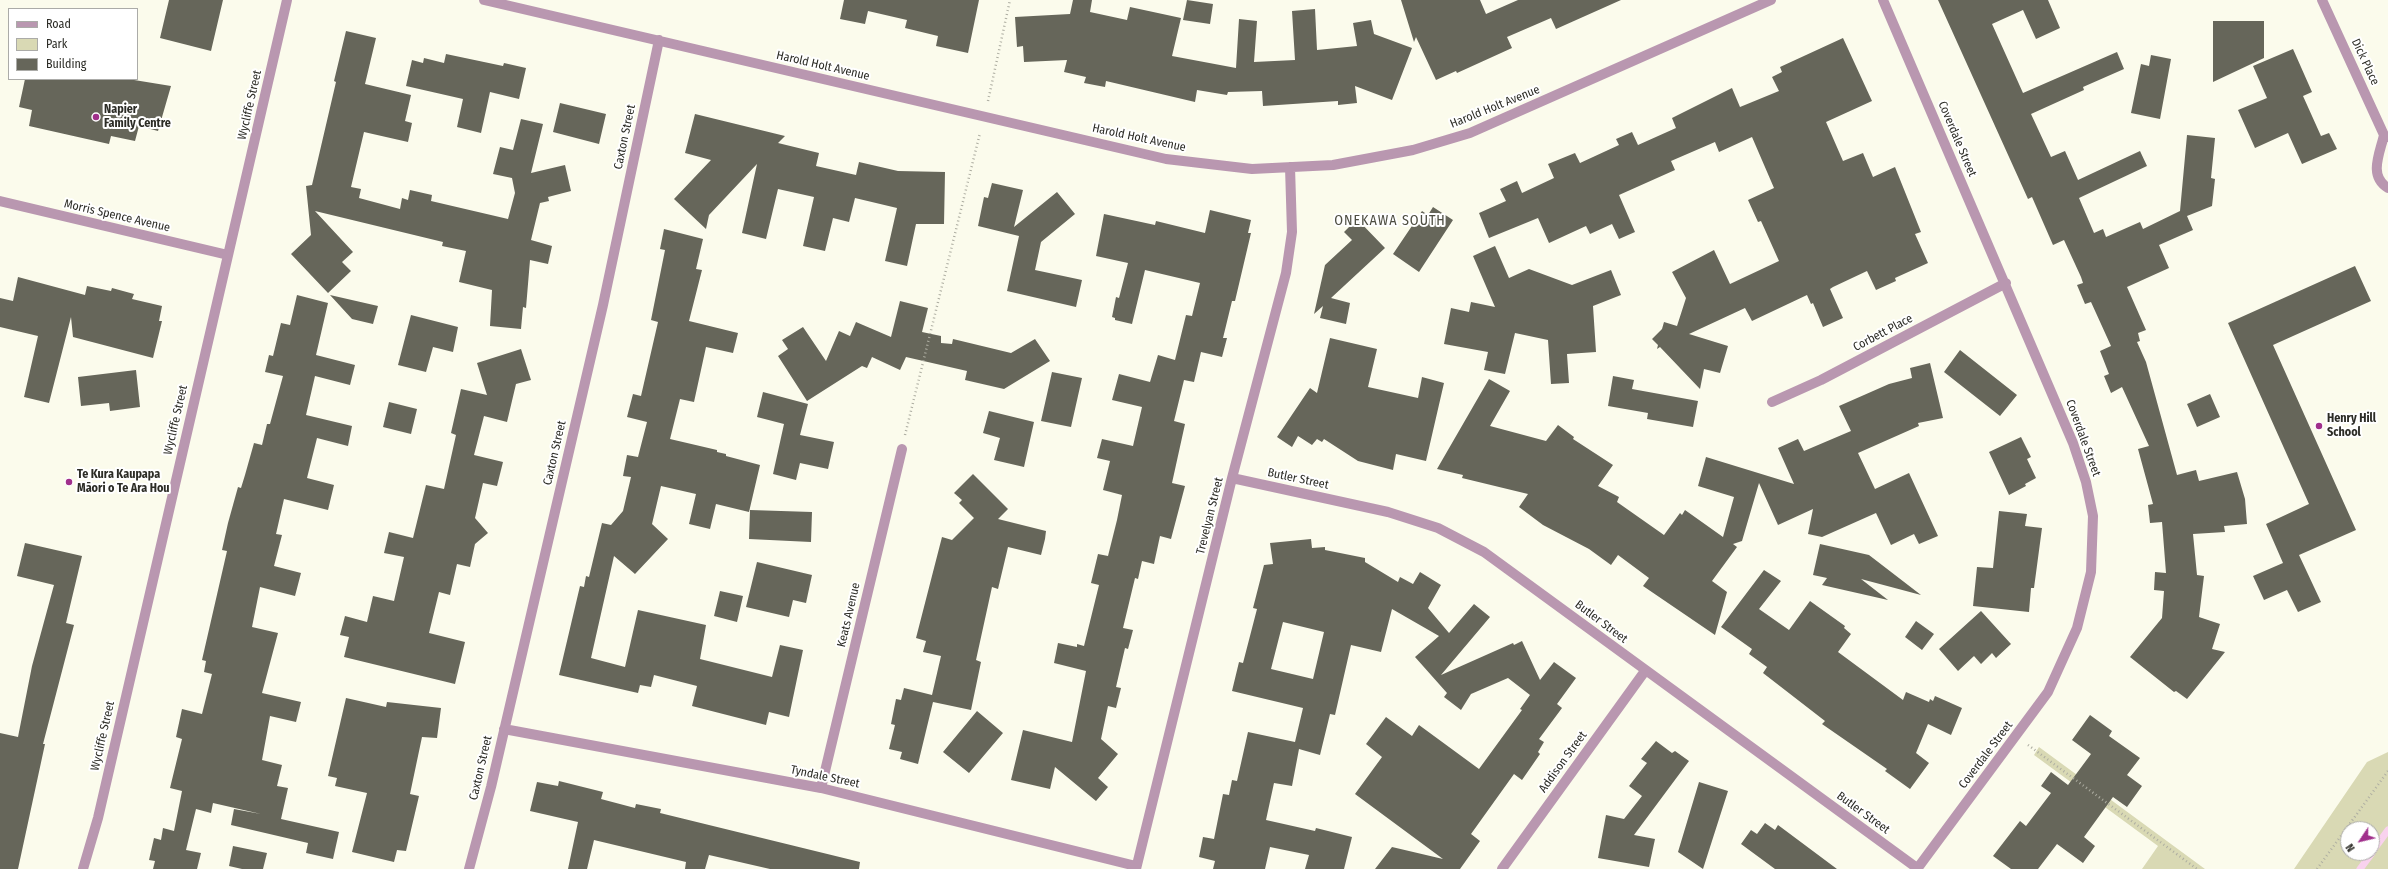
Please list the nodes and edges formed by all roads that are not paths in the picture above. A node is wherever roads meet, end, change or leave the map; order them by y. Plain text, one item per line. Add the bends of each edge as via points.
1 (287, 0) edge
2 (484, 0) edge
3 (1771, 0) edge
4 (1883, 0) edge
5 (2322, 0) edge
6 (659, 40) junction
7 (2386, 136) edge
8 (1290, 167) junction
9 (2388, 188) edge
10 (0, 201) edge
11 (228, 255) junction
12 (2006, 283) junction
13 (1772, 402) dead end
14 (902, 449) road end
15 (1232, 478) junction
16 (1645, 671) junction
17 (504, 729) junction
18 (820, 788) junction
19 (1136, 867) edge
20 (1917, 868) edge
21 (83, 869) edge
22 (469, 869) edge
23 (1502, 869) edge

1 - 11 street, Wycliffe Street
2 - 6 street, Harold Holt Avenue
3 - 8 street, Harold Holt Avenue via 1470,134 1372,159 1333,165
4 - 12 street, Coverdale Street
5 - 7 street, Dick Place
6 - 8 street, Harold Holt Avenue via 1166,159 1252,169
6 - 17 street, Caxton Street via 603,305
7 - 9 street, Dick Place via 2376,176
8 - 15 street, Trevelyan Street via 1292,232 1286,274
10 - 11 street, Morris Spence Avenue
11 - 21 street, Wycliffe Street via 98,818
12 - 13 street, Corbett Place via 1821,380
12 - 20 street, Coverdale Street via 2073,443 2086,482 2093,516 2091,572 2077,628 2048,692
14 - 18 street, Keats Avenue
15 - 16 street, Butler Street via 1388,512 1438,528 1484,552
15 - 19 street, Trevelyan Street
16 - 20 street, Butler Street
16 - 23 street, Addison Street
17 - 18 street, Tyndale Street
17 - 22 street, Caxton Street
18 - 19 street, Tyndale Street

